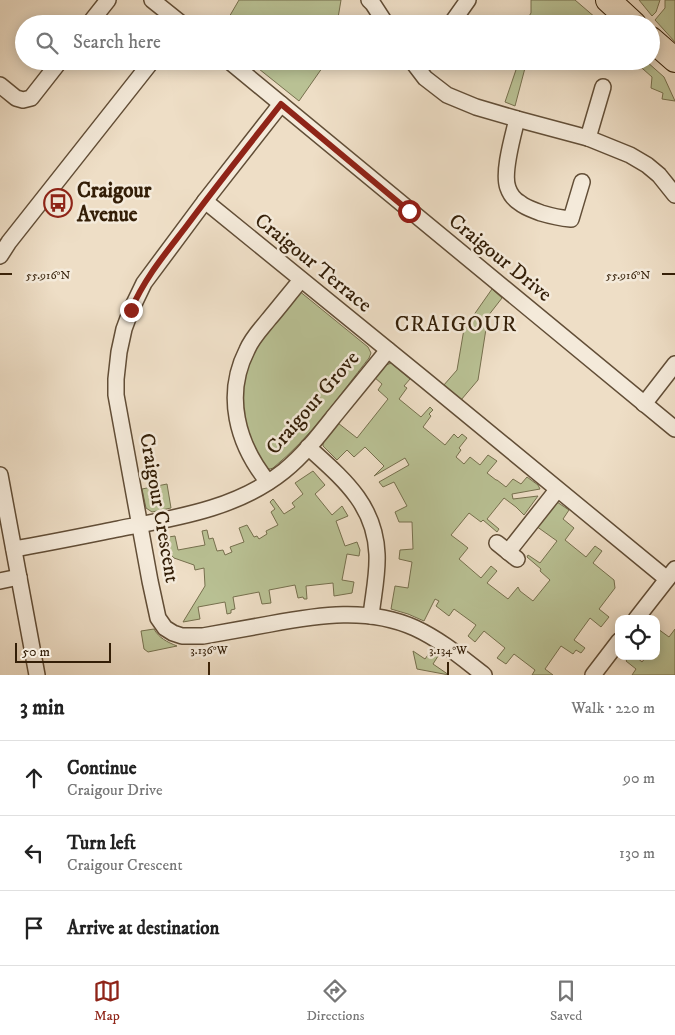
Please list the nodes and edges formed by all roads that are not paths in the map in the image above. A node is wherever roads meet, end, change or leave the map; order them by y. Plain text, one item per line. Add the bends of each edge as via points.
1 (108, 0) edge
2 (152, 0) edge
3 (369, 0) edge
4 (468, 0) edge
5 (608, 0) edge
6 (629, 0) edge
7 (96, 15) edge
8 (171, 15) edge
9 (380, 15) edge
10 (457, 15) edge
11 (626, 15) edge
12 (633, 15) edge
13 (660, 47) edge
14 (675, 60) edge
15 (53, 70) edge
16 (145, 70) edge
17 (240, 70) edge
18 (419, 70) edge
19 (0, 85) edge
20 (603, 87) dead end
21 (281, 104) junction
22 (517, 120) junction
23 (588, 138) junction
24 (582, 182) dead end
25 (675, 195) edge
26 (204, 202) junction
27 (0, 256) edge
28 (301, 280) junction
29 (388, 350) junction
30 (675, 364) edge
31 (644, 404) junction
32 (675, 430) edge
33 (308, 447) junction
34 (0, 475) edge
35 (268, 482) junction
36 (557, 490) junction
37 (140, 525) junction
38 (14, 549) junction
39 (508, 551) dead end
40 (671, 574) edge
41 (19, 577) junction
42 (0, 581) edge
43 (639, 615) edge
44 (371, 616) junction
45 (615, 646) edge
46 (38, 675) edge
47 (484, 675) edge
48 (593, 675) edge

1 - 7 street
2 - 8 street
3 - 9 street
4 - 10 street
5 - 11 main road
6 - 12 street
13 - 14 main road
15 - 19 street via 31,98 16,98
16 - 27 street
17 - 21 street, Craigour Drive
18 - 22 street via 447,95
20 - 23 street
21 - 26 street, Craigour Crescent
21 - 31 street, Craigour Drive
22 - 23 street
22 - 24 street via 506,175 508,187 520,204 573,225
23 - 25 street via 647,165
26 - 28 street, Craigour Terrace
26 - 37 street, Craigour Crescent via 142,287 127,320 119,352 116,396
28 - 29 street, Craigour Terrace
28 - 35 street, Craigour Grove via 251,342 236,386 239,430 252,459
29 - 33 street, Craigour Grove
29 - 36 street, Craigour Terrace
30 - 31 street
31 - 32 street, Craigour Drive
33 - 35 street, Craigour Grove
33 - 44 street via 354,491 369,517 377,555
34 - 38 street
35 - 37 street, Craigour Grove via 219,506
36 - 39 street
36 - 40 street, Craigour Terrace
37 - 38 street, Craigour Grove
37 - 44 street, Craigour Crescent via 158,618 173,633 202,636 312,616
38 - 41 street
40 - 43 street
41 - 42 street
41 - 46 street
44 - 47 street, Craigour Crescent via 424,632
45 - 48 street

